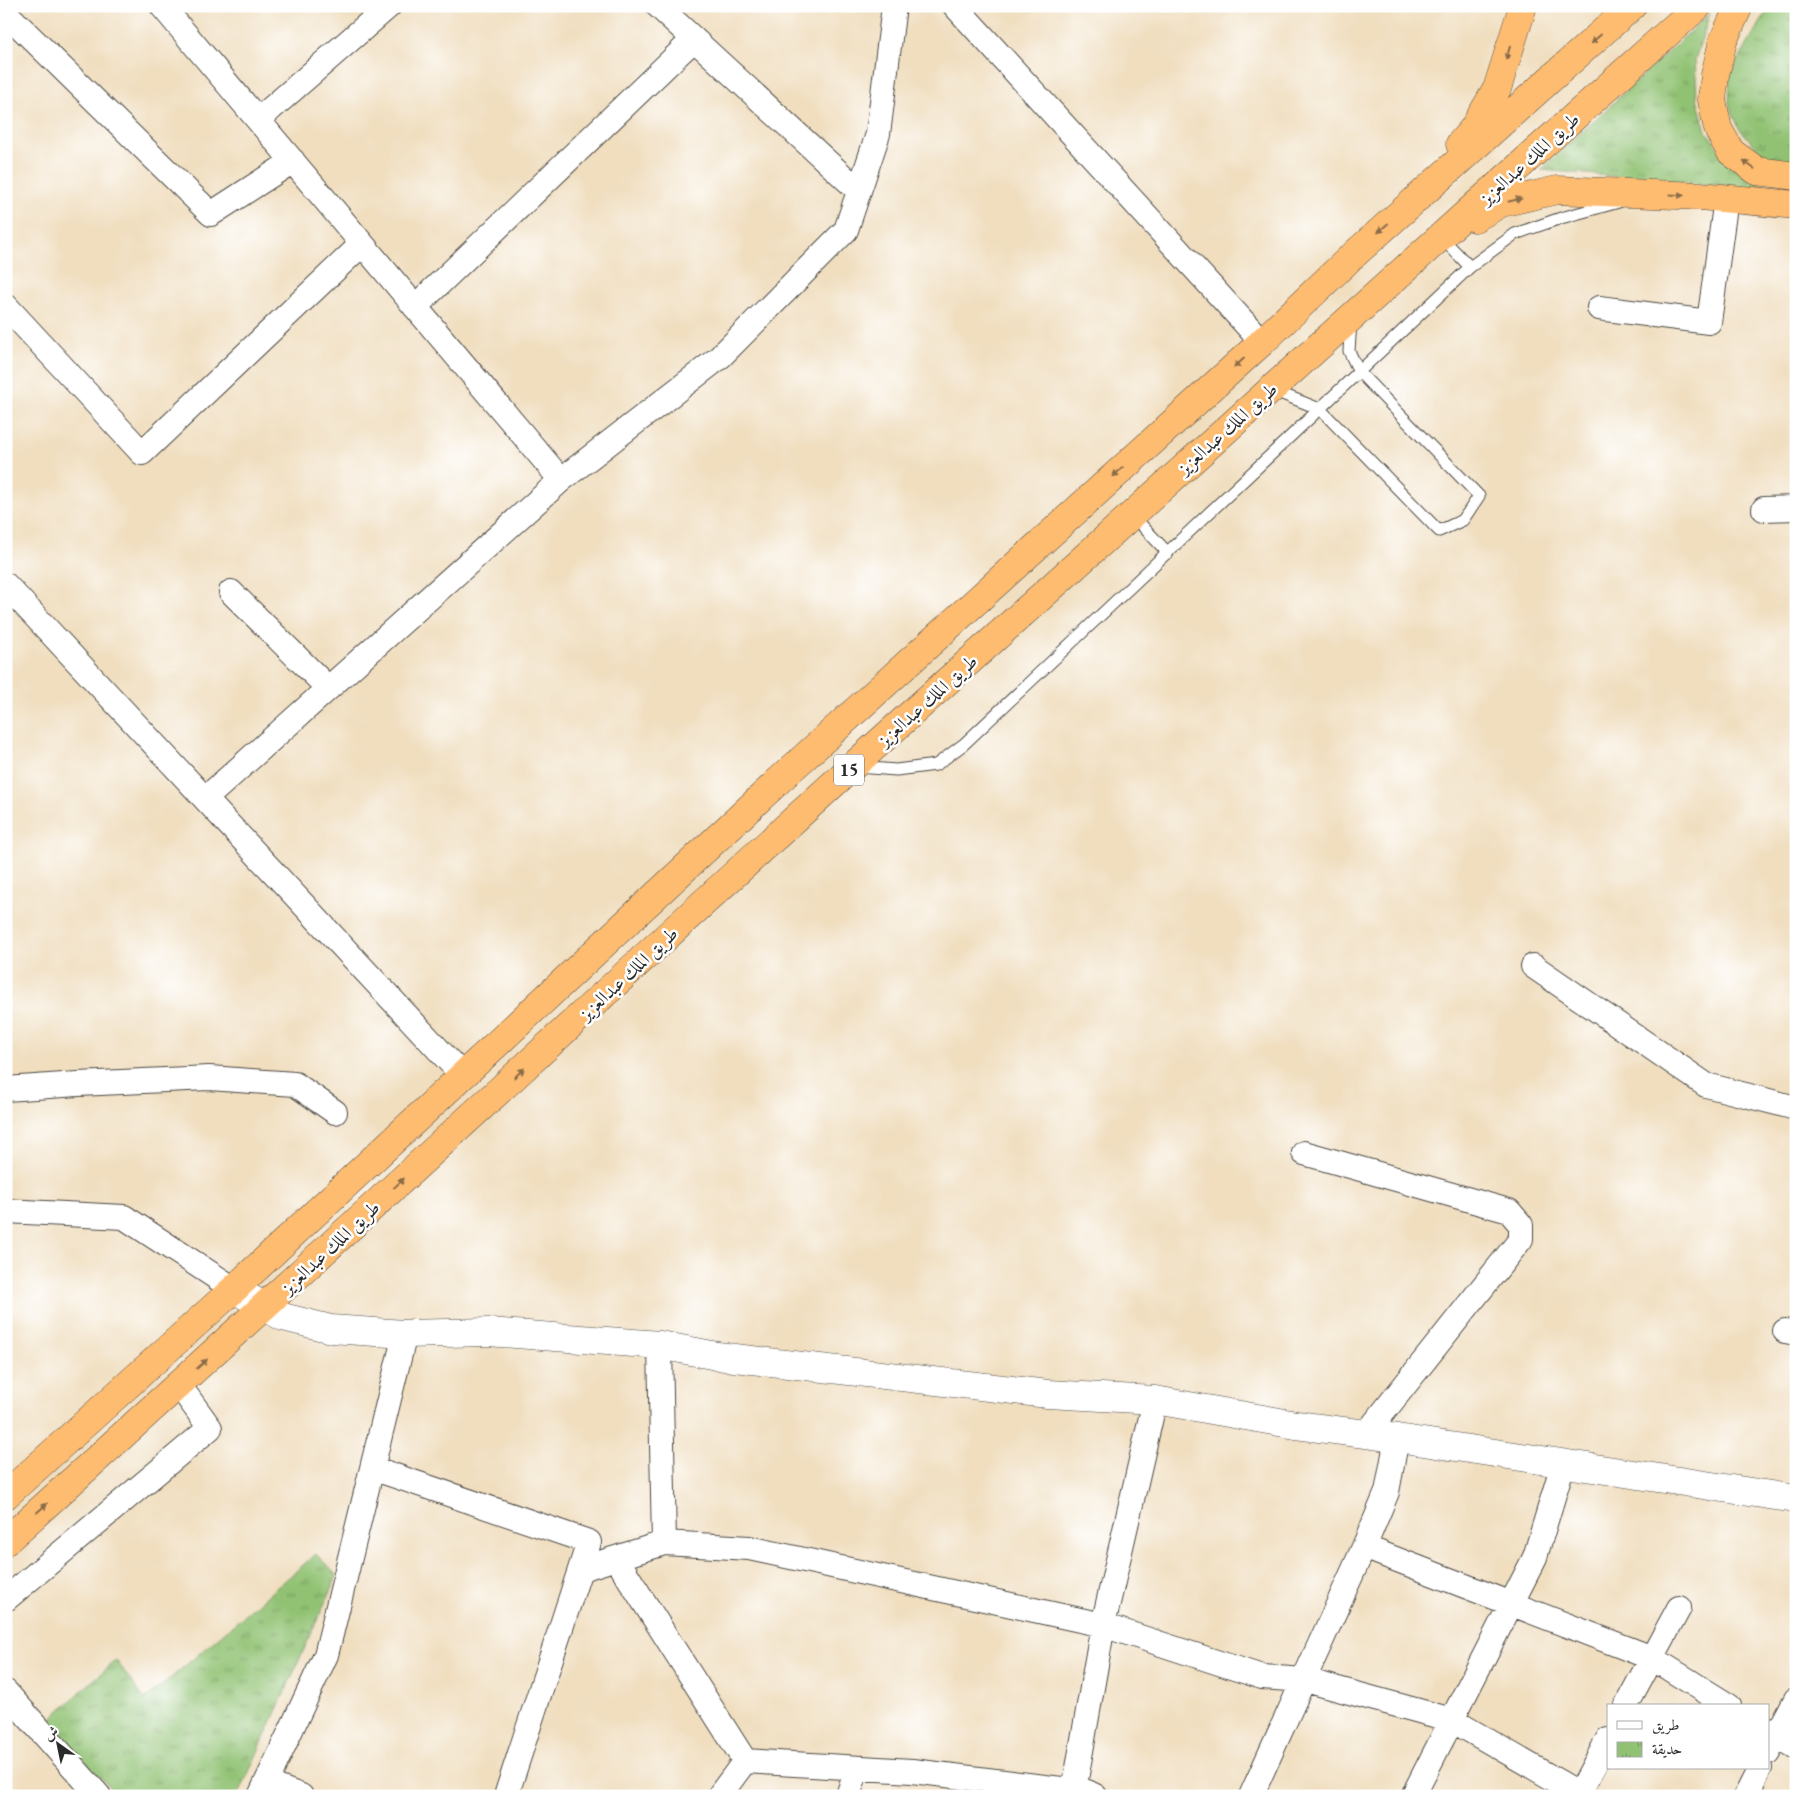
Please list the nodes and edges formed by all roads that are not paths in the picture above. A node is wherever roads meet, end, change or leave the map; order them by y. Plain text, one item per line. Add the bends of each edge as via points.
1 (162, 6) edge
2 (389, 6) edge
3 (658, 6) edge
4 (894, 6) edge
5 (955, 6) edge
6 (1523, 6) edge
7 (1632, 6) edge
8 (1698, 6) edge
9 (1739, 6) edge
10 (6, 13) edge
11 (694, 39) junction
12 (258, 120) junction
13 (292, 161) junction
14 (1796, 176) edge
15 (859, 191) junction
16 (1648, 194) junction
17 (1726, 199) junction
18 (1796, 205) edge
19 (1406, 208) junction
20 (1441, 237) junction
21 (362, 244) junction
22 (1470, 267) junction
23 (6, 306) edge
24 (415, 307) junction
25 (1598, 308) dead end
26 (1351, 318) junction
27 (1262, 342) junction
28 (1359, 372) junction
29 (1271, 389) junction
30 (1320, 409) junction
31 (561, 480) junction
32 (1796, 508) edge
33 (1764, 509) dead end
34 (1131, 514) junction
35 (1168, 553) junction
36 (6, 585) edge
37 (231, 592) dead end
38 (328, 688) junction
39 (854, 766) junction
40 (206, 798) junction
41 (1533, 966) dead end
42 (464, 1076) junction
43 (6, 1089) edge
44 (1796, 1108) edge
45 (335, 1112) dead end
46 (1304, 1153) dead end
47 (6, 1211) edge
48 (234, 1289) junction
49 (265, 1307) junction
50 (405, 1334) junction
51 (660, 1345) junction
52 (179, 1385) junction
53 (1156, 1400) junction
54 (1366, 1434) junction
55 (1397, 1438) junction
56 (1563, 1464) junction
57 (372, 1468) junction
58 (6, 1495) edge
59 (1796, 1499) edge
60 (6, 1541) edge
61 (664, 1544) junction
62 (1364, 1547) junction
63 (616, 1558) junction
64 (581, 1569) junction
65 (6, 1598) edge
66 (1512, 1603) junction
67 (1679, 1608) dead end
68 (1103, 1625) junction
69 (1652, 1658) junction
70 (1304, 1680) junction
71 (6, 1692) edge
72 (1796, 1699) edge
73 (1627, 1704) edge
74 (1725, 1704) edge
75 (1452, 1720) junction
76 (1607, 1741) edge
77 (1777, 1741) edge
78 (745, 1761) junction
79 (857, 1768) junction
80 (1759, 1770) edge
81 (263, 1790) edge
82 (1080, 1794) edge
83 (97, 1795) edge
84 (1580, 1795) edge
85 (301, 1796) edge
86 (506, 1796) edge
87 (719, 1796) edge
88 (848, 1796) edge
89 (1251, 1796) edge
90 (1413, 1796) edge
91 (1746, 1796) edge

1 - 12 street
2 - 12 street
3 - 11 street
4 - 15 street via 878,134
5 - 27 street
6 -> 19 highway via 1497,89 1473,129
7 -> 19 highway, طريق الملك عبدالعزيز / 15
8 - 20 highway, طريق الملك عبدالعزيز / 15
14 -> 9 highway via 1757,171 1731,152 1718,129 1712,100 1715,75 1723,41
10 - 13 street via 211,214
11 - 15 street
11 - 24 street
12 - 13 street
13 - 21 street
15 - 31 street via 846,230 720,357
16 -> 17 highway
20 -> 16 highway via 1502,204 1557,190
16 - 22 lane via 1515,234
17 - 18 highway
17 - 25 street via 1709,322
19 -> 27 highway, طريق الملك عبدالعزيز / 15
20 - 22 lane
20 - 26 highway, طريق الملك عبدالعزيز / 15
21 - 23 street via 142,453
21 - 24 street
22 - 28 lane
24 - 31 street
26 - 28 lane via 1349,351
26 - 29 highway, طريق الملك عبدالعزيز / 15
27 -> 42 highway, طريق الملك عبدالعزيز / 15 via 788,772
28 - 30 lane
28 - 30 lane via 1479,496 1462,520 1439,531
29 - 30 lane
29 - 34 highway, طريق الملك عبدالعزيز / 15
30 - 35 lane
31 - 38 street
32 - 33 street
34 - 35 lane
34 - 39 highway, طريق الملك عبدالعزيز / 15
35 - 39 lane via 964,744 936,765 896,770
36 - 40 street
37 - 38 street
38 - 40 street
49 -> 39 highway, طريق الملك عبدالعزيز / 15
40 - 42 street
41 - 44 street via 1706,1086
42 - 48 highway, طريق الملك عبدالعزيز / 15
43 - 45 street via 209,1078 295,1084
46 - 54 street via 1509,1211 1520,1225 1521,1239
47 - 48 street via 124,1217
48 - 49 street
48 - 58 highway, طريق الملك عبدالعزيز / 15
49 - 50 street via 283,1317 331,1329
52 -> 49 highway, طريق الملك عبدالعزيز / 15
50 - 51 street via 488,1332
50 - 57 street
51 - 53 street via 717,1356 1048,1394
51 - 61 street
60 -> 52 highway, طريق الملك عبدالعزيز / 15
52 - 65 street via 210,1428
53 - 54 street
53 - 68 street
54 - 55 street
55 - 56 street
55 - 62 street via 1387,1492
56 - 59 street
56 - 66 street via 1535,1557
57 - 64 street via 589,1542
57 - 81 street via 326,1655
61 - 63 street
61 - 68 street via 749,1548
62 - 66 street
62 - 70 street
63 - 64 street
63 - 78 street
64 - 86 street
66 - 69 street
66 - 75 street
67 - 69 street
68 - 70 street via 1262,1678
68 - 82 street
69 - 73 street
69 - 74 street
70 - 75 street
70 - 89 street
71 - 83 street
72 - 77 street
75 - 84 street
75 - 90 street
76 - 84 street
78 - 79 street
78 - 87 street
79 - 82 street via 912,1771
79 - 88 street
80 - 91 street
81 - 85 street

